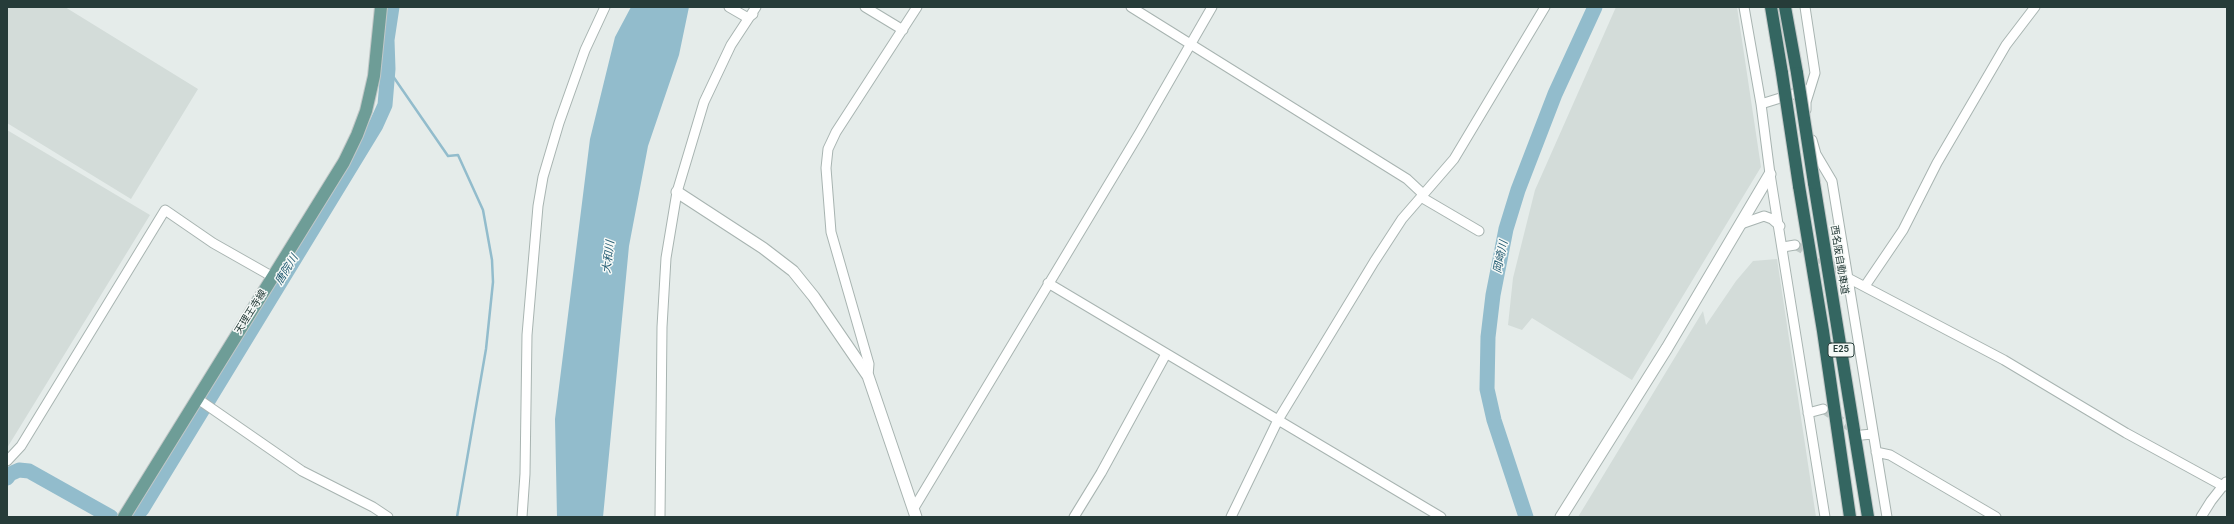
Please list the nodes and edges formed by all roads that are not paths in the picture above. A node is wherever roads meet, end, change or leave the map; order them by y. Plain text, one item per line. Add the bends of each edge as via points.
1 (381, 7) edge
2 (605, 7) edge
3 (729, 7) edge
4 (756, 7) edge
5 (762, 7) edge
6 (865, 7) edge
7 (917, 7) edge
8 (1131, 7) edge
9 (1212, 7) edge
10 (1544, 7) edge
11 (1744, 7) edge
12 (1771, 7) edge
13 (1785, 7) edge
14 (1805, 7) edge
15 (2035, 7) edge
16 (748, 18) junction
17 (903, 30) junction
18 (1191, 43) junction
19 (1811, 89) junction
20 (1761, 104) junction
21 (1770, 174) junction
22 (678, 192) junction
23 (1422, 196) junction
24 (1740, 224) junction
25 (1780, 226) junction
26 (1479, 231) dead end
27 (1794, 245) tunnel mouth
28 (1783, 247) junction
29 (273, 277) junction
30 (1848, 278) junction
31 (1048, 283) junction
32 (1865, 286) junction
33 (1166, 354) junction
34 (868, 376) junction
35 (198, 399) junction
36 (1823, 409) dead end
37 (1808, 413) junction
38 (1278, 420) junction
39 (1872, 434) junction
40 (1862, 435) tunnel mouth
41 (1876, 452) junction
42 (7, 461) edge
43 (2226, 484) edge
44 (915, 514) edge
45 (124, 517) edge
46 (388, 517) edge
47 (522, 517) edge
48 (660, 517) edge
49 (1074, 517) edge
50 (1231, 517) edge
51 (1441, 517) edge
52 (1560, 517) edge
53 (1825, 517) edge
54 (1850, 517) edge
55 (1868, 517) edge
56 (1887, 517) edge
57 (1996, 517) edge
58 (2202, 517) edge

1 - 29 main road, 天理王寺線 via 374,76 366,111 357,134 344,162
2 - 47 street via 585,50 559,123 538,206 527,335
3 - 16 street
4 - 16 street
5 - 16 street
6 - 17 street
7 - 17 street
8 - 18 street
9 - 18 street
10 - 23 street via 1454,159
11 - 20 street
12 - 54 highway, E25, bridge
13 - 55 highway, 西名阪自動車道 / E25, bridge
14 - 19 street via 1816,73
15 - 32 street via 2003,51 1937,163 1903,230
16 - 22 street via 731,45 704,102
17 - 34 street via 836,132 828,149 826,168 831,232 870,364
18 - 23 street via 1407,179
18 - 31 street
19 - 20 street
19 - 30 street via 1806,102 1809,124 1815,150 1832,182 1842,268
20 - 21 street
21 - 24 street
21 - 25 street
22 - 34 street via 793,271
22 - 48 street via 666,258 662,327
23 - 26 street
23 - 38 street via 1402,219 1378,256
24 - 25 street via 1764,216
24 - 52 street via 1667,348
25 - 28 street
27 - 28 street
28 - 37 street
29 - 35 main road, 天理王寺線
29 - 42 street via 213,243 165,210 21,446
30 - 32 street
30 - 39 street
31 - 33 street
31 - 44 street
32 - 43 street via 2004,360 2126,433
33 - 38 street
33 - 49 street
34 - 44 street
35 - 45 main road, 天理王寺線
35 - 46 street via 302,472
36 - 37 street
37 - 53 street
38 - 50 street
38 - 51 street
39 - 40 street
39 - 41 street
41 - 56 street
41 - 57 street via 1890,455
43 - 58 street via 2211,500

